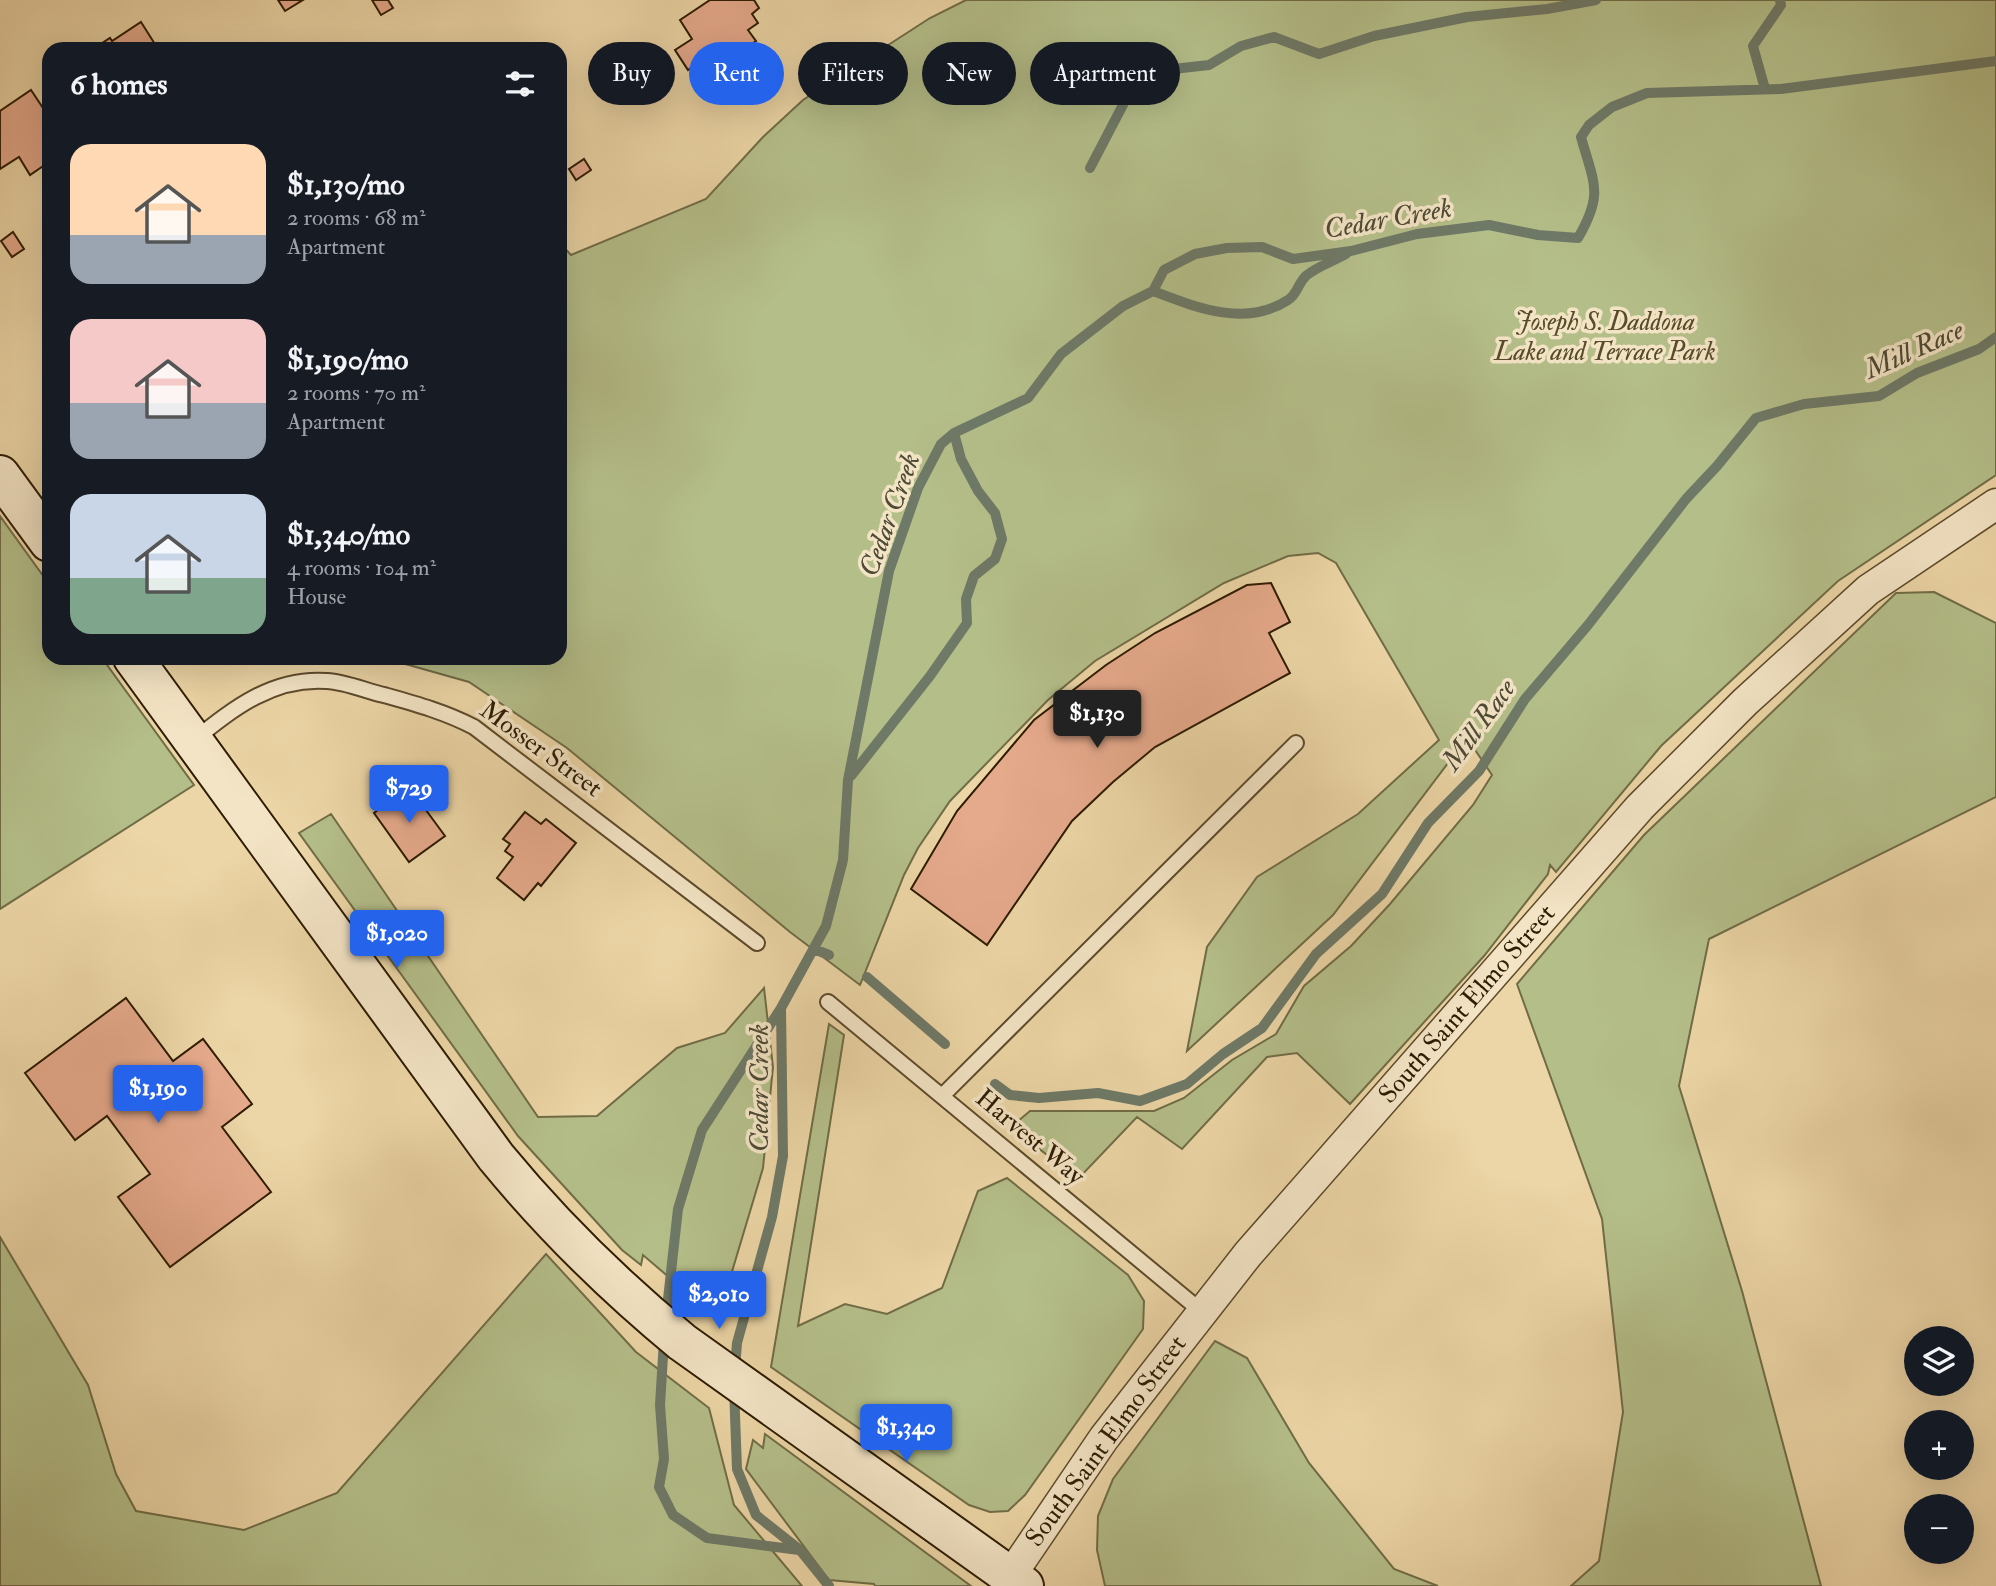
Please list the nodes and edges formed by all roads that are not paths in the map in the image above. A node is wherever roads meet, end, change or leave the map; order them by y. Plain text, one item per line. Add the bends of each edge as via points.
1 (0, 475) edge
2 (1996, 504) edge
3 (42, 532) edge
4 (138, 665) edge
5 (193, 740) junction
6 (1296, 743) dead end
7 (757, 943) dead end
8 (828, 1002) dead end
9 (942, 1096) junction
10 (1201, 1311) junction
11 (1017, 1580) edge

1 - 3 main road
2 - 10 street, South Saint Elmo Street via 1868,590 1745,702 1640,807
4 - 5 main road
5 - 7 lane, Mosser Street via 239,704 296,682 328,681 443,711 474,727
5 - 11 main road via 496,1157 540,1210 682,1342
6 - 9 lane
8 - 9 lane, Harvest Way
9 - 10 lane, Harvest Way
10 - 11 street, South Saint Elmo Street via 1104,1438

